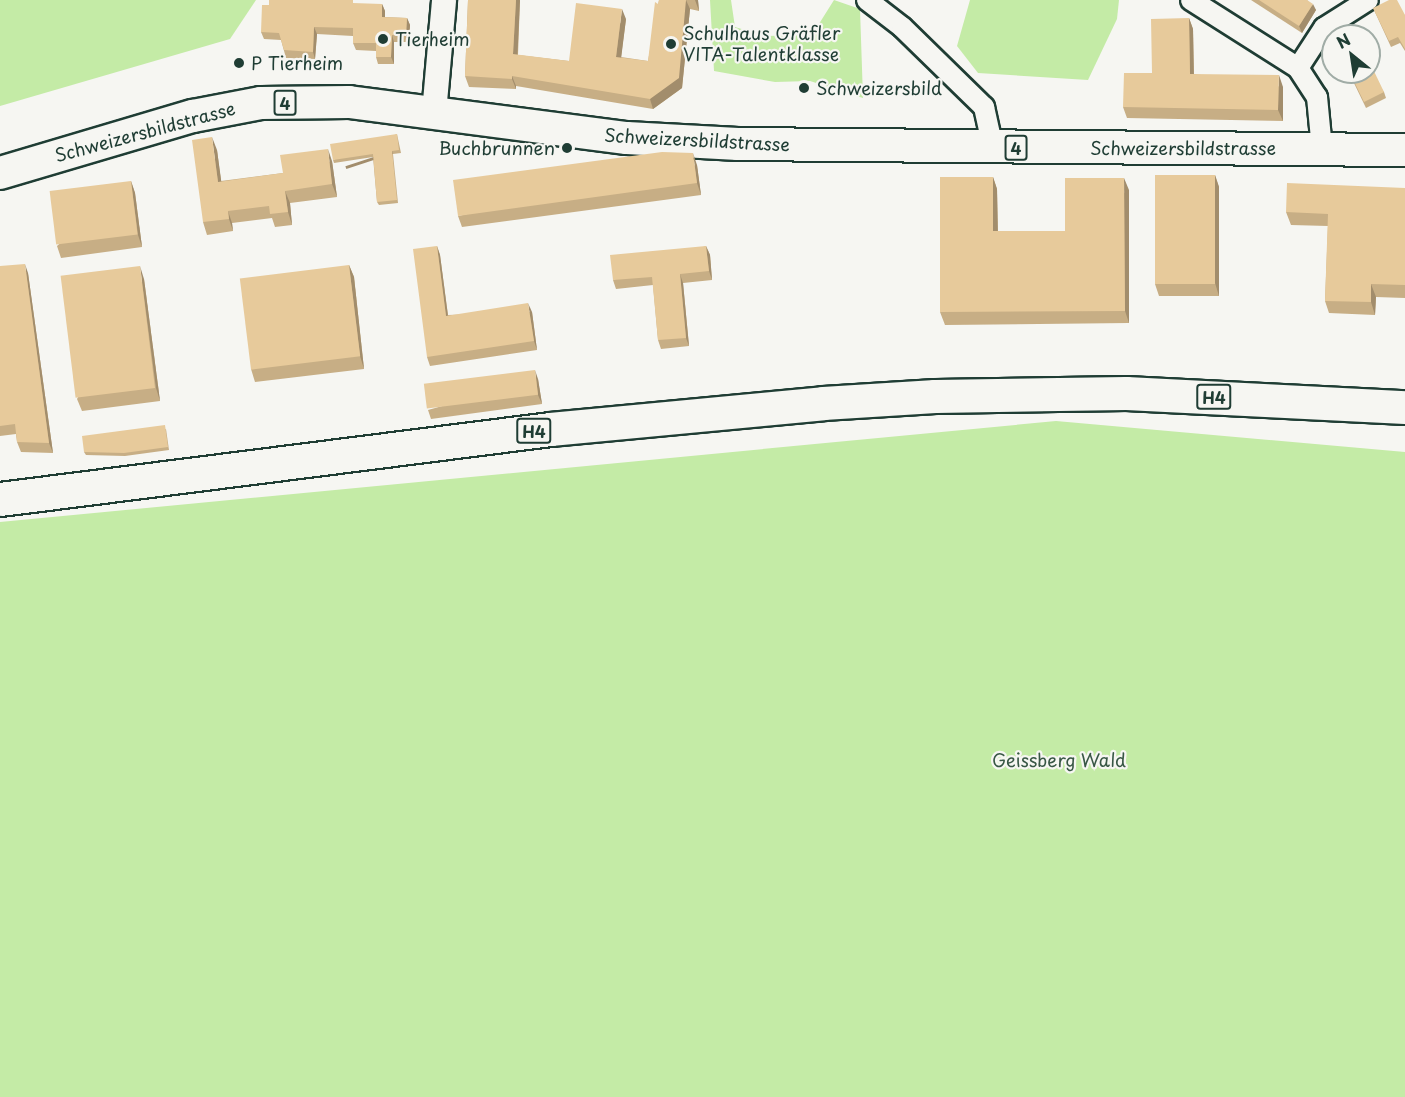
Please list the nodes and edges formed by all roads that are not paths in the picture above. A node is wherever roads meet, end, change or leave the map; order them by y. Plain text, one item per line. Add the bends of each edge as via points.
1 (444, 0) edge
2 (867, 0) edge
3 (1191, 0) edge
4 (1368, 0) edge
5 (1298, 68) junction
6 (434, 113) junction
7 (993, 148) junction
8 (1322, 149) junction
9 (1405, 150) edge
10 (0, 173) edge
11 (1358, 406) junction
12 (1405, 407) edge
13 (1405, 415) edge
14 (0, 499) edge

1 - 6 street
2 - 7 street via 902,27 984,107
3 - 5 street
4 - 5 street via 1324,28
5 - 8 street via 1317,97
6 - 7 main road, Schweizersbildstrasse / 4 via 638,138 738,144
6 - 10 main road, Schweizersbildstrasse / 4 via 349,102 261,103 193,116
7 - 8 main road, Schweizersbildstrasse / 4
8 - 9 main road, Schweizersbildstrasse / 4
11 - 12 highway, H4
11 - 13 highway, H4
11 - 14 highway, H4 via 1126,393 935,396 823,403 550,429

